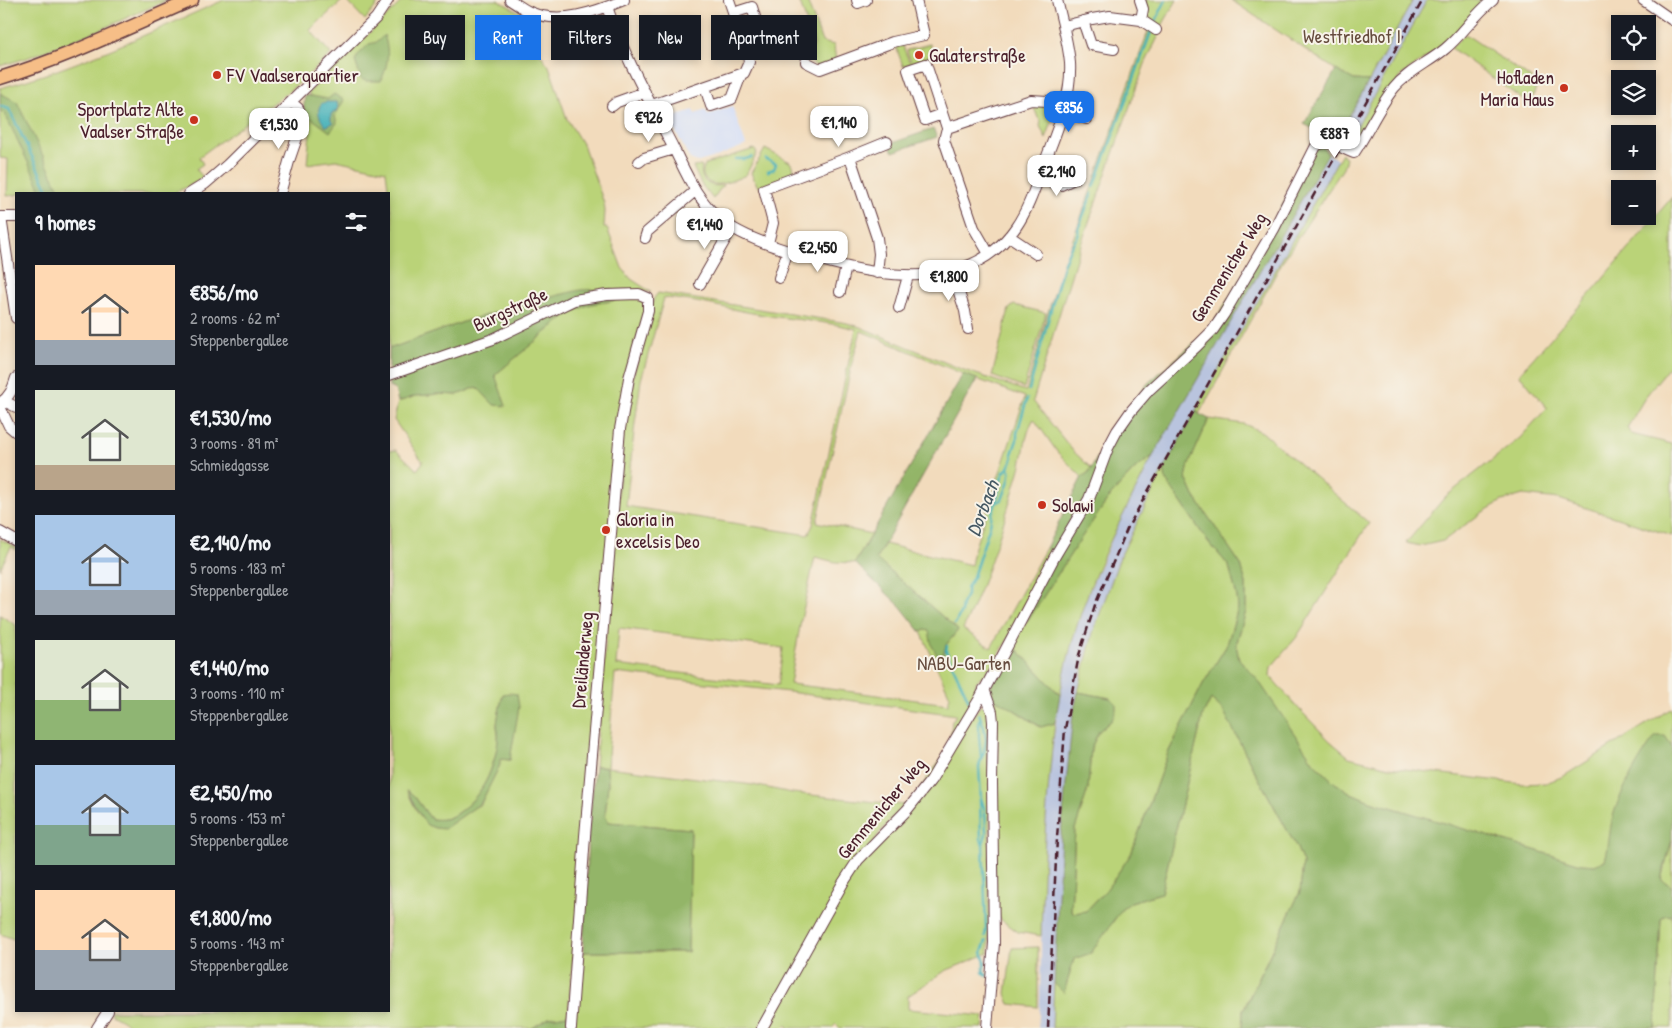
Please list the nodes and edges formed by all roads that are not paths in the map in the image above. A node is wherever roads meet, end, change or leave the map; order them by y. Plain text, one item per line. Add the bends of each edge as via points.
1 (192, 0) edge
2 (388, 0) edge
3 (624, 0) edge
4 (729, 0) edge
5 (857, 0) edge
6 (866, 0) edge
7 (916, 0) edge
8 (1058, 0) edge
9 (1140, 0) edge
10 (1493, 0) edge
11 (1643, 0) edge
12 (513, 1) edge
13 (607, 7) junction
14 (733, 13) joint
15 (610, 15) edge
16 (754, 15) edge
17 (1672, 20) edge
18 (1083, 21) junction
19 (1064, 26) junction
20 (1114, 50) dead end
21 (629, 59) edge
22 (749, 60) edge
23 (806, 62) dead end
24 (741, 75) junction
25 (0, 78) edge
26 (705, 87) junction
27 (645, 92) junction
28 (291, 102) junction
29 (652, 105) junction
30 (612, 106) dead end
31 (1064, 108) junction
32 (942, 114) junction
33 (1088, 119) dead end
34 (948, 128) junction
35 (888, 142) dead end
36 (674, 148) junction
37 (850, 157) junction
38 (639, 162) dead end
39 (1039, 178) junction
40 (1074, 179) dead end
41 (695, 191) junction
42 (192, 192) edge
43 (281, 192) edge
44 (15, 217) edge
45 (0, 218) edge
46 (732, 228) junction
47 (1010, 236) junction
48 (645, 238) dead end
49 (768, 243) junction
50 (788, 250) junction
51 (989, 254) junction
52 (1036, 254) dead end
53 (846, 267) junction
54 (13, 268) edge
55 (952, 271) junction
56 (877, 273) junction
57 (908, 276) junction
58 (779, 278) dead end
59 (700, 284) dead end
60 (840, 292) dead end
61 (648, 298) joint
62 (15, 300) edge
63 (899, 308) dead end
64 (968, 329) dead end
65 (390, 375) edge
66 (15, 382) edge
67 (1, 404) edge
68 (15, 407) edge
69 (15, 431) edge
70 (0, 532) edge
71 (15, 540) edge
72 (984, 689) junction
73 (107, 1012) edge
74 (97, 1028) edge
75 (571, 1028) edge
76 (762, 1028) edge
77 (987, 1028) edge

1 - 25 main road via 64,55
2 - 28 street via 376,18
3 - 13 street
4 - 14 street
5 - 6 street via 858,3
7 - 23 street via 924,35 893,42 820,69
8 - 19 street
9 - 18 street via 1148,25 1110,16
10 - 72 street, Gemmenicher Weg via 1444,50 1400,81 1354,153 1330,142 1316,146 1274,229 1213,330 1149,390 1117,430 1089,499
11 - 17 street
12 - 13 street via 529,12 560,18
13 - 15 street
14 - 16 street via 752,7
18 - 19 street
18 - 20 street via 1091,45
19 - 31 street via 1070,64
21 - 27 street
22 - 24 street
24 - 26 street
24 - 26 street via 732,99 711,106
26 - 29 street
27 - 29 street
27 - 30 street
28 - 42 street via 227,165
28 - 43 street via 302,116
29 - 36 street
31 - 33 street
31 - 34 street via 1047,100 1030,100
31 - 39 street
32 - 32 street via 926,64 908,70 925,120
32 - 34 street
34 - 51 street via 944,140 972,220
35 - 37 street
36 - 38 street
36 - 41 street
37 - 49 street via 764,189 774,223
37 - 56 street via 877,238
39 - 40 street via 1062,188
39 - 47 street via 1027,210
41 - 46 street via 709,209
41 - 48 street via 647,232
44 - 45 street
45 - 54 street
46 - 49 street
46 - 59 street
47 - 51 street
47 - 52 street
49 - 50 street
50 - 53 street
50 - 58 street
51 - 55 street via 976,263
53 - 56 street
53 - 60 street
54 - 62 street
55 - 57 street
55 - 64 street
56 - 57 street
57 - 63 street
61 - 65 street, Burgstraße via 639,294 574,300 493,339
61 - 75 street, Dreiländerweg via 648,311 629,378 620,428
66 - 67 street
67 - 68 street
67 - 69 street via 9,426
70 - 71 street
72 - 76 street, Gemmenicher Weg via 931,780 858,860
72 - 77 street via 993,722 994,943
73 - 74 street

